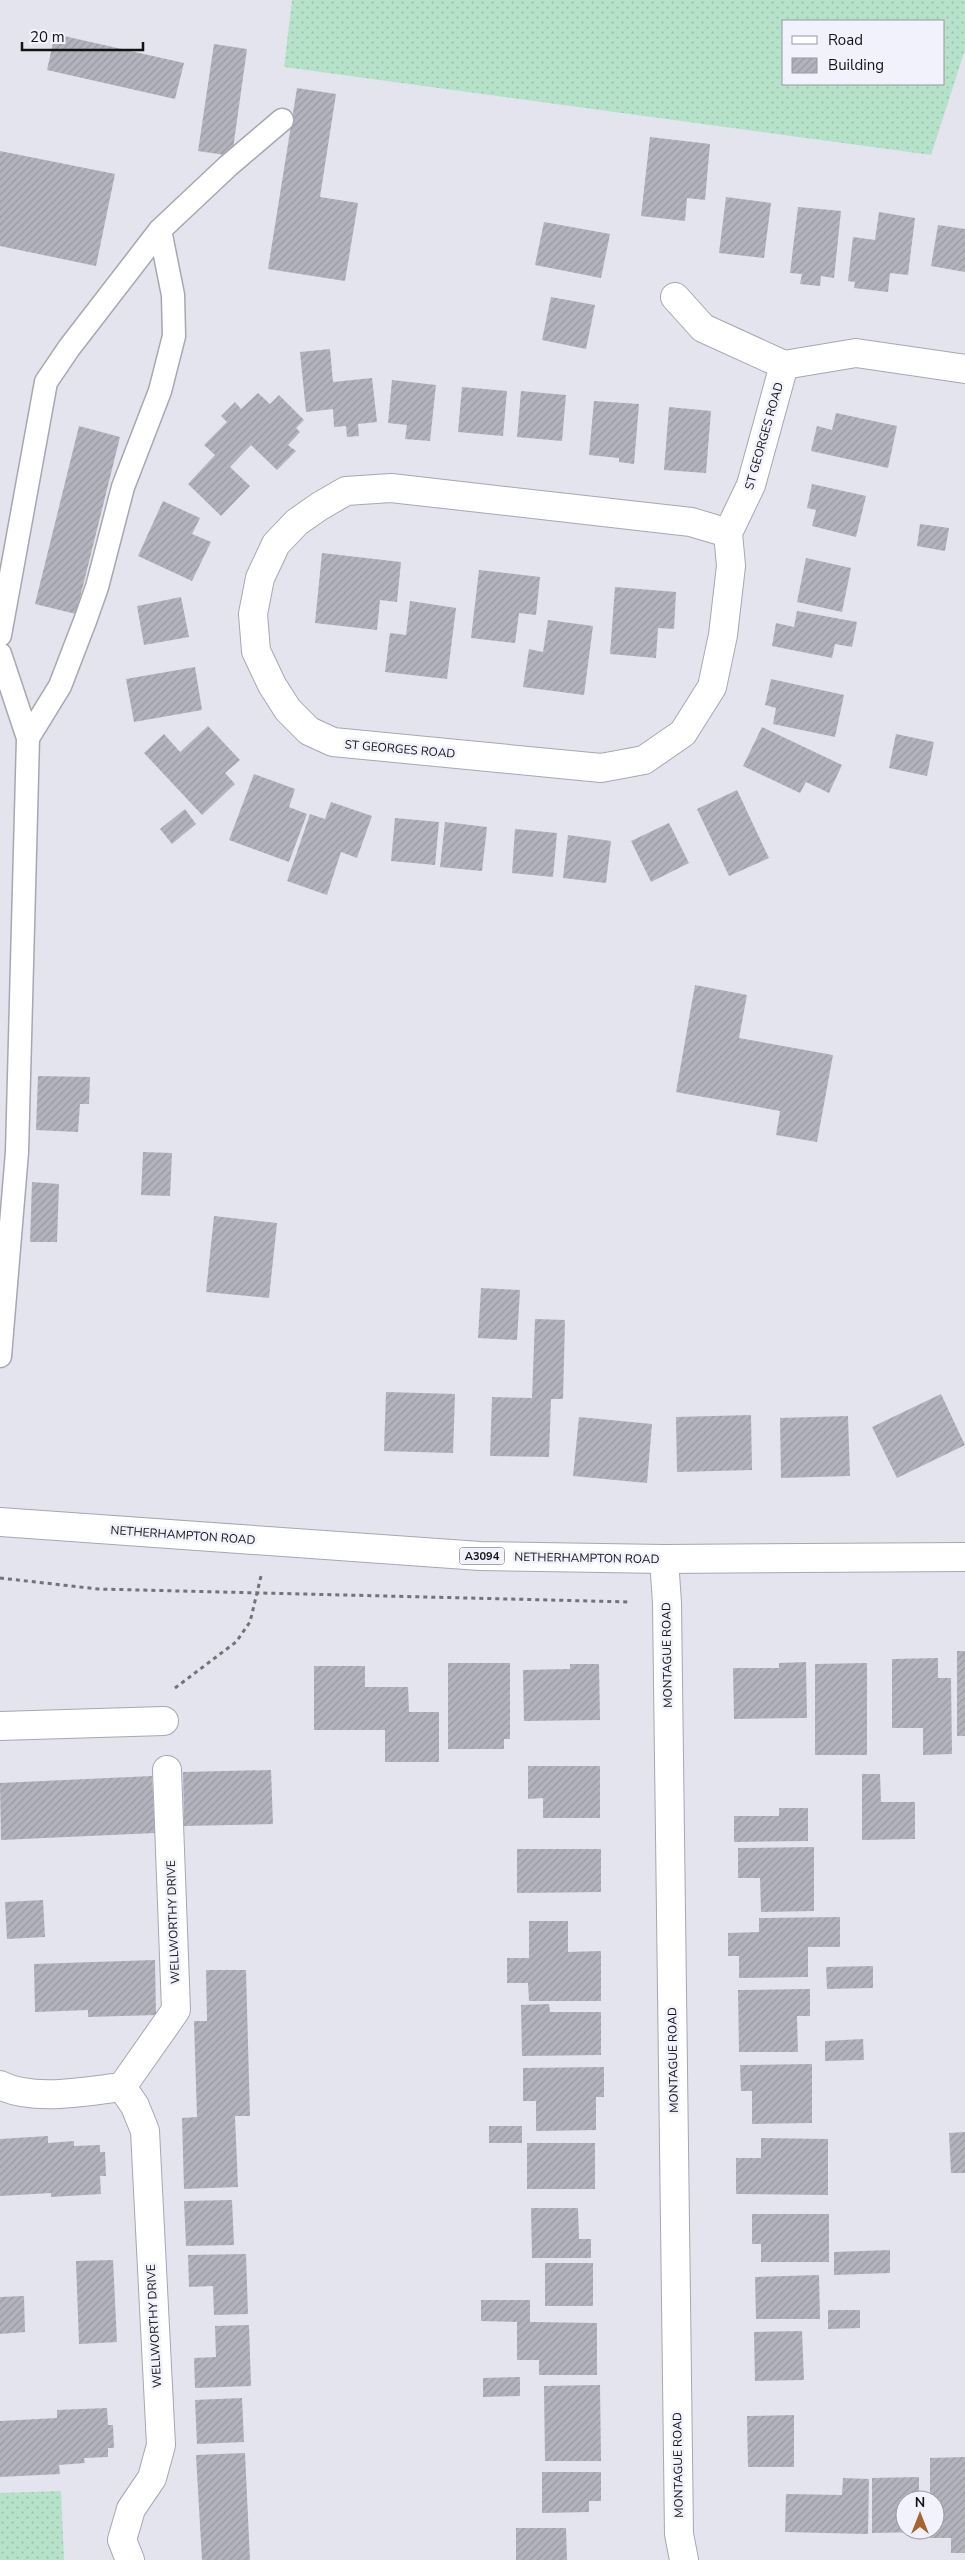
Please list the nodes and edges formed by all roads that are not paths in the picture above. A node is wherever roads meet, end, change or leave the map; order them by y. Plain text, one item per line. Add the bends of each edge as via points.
1 (282, 120) dead end
2 (160, 230) junction
3 (675, 297) dead end
4 (784, 365) junction
5 (965, 369) edge
6 (728, 532) junction
7 (0, 635) edge
8 (0, 654) edge
9 (28, 738) junction
10 (0, 1356) edge
11 (0, 1522) edge
12 (965, 1557) edge
13 (664, 1559) junction
14 (164, 1721) road end
15 (0, 1726) edge
16 (167, 1770) dead end
17 (0, 2085) edge
18 (122, 2087) junction
19 (130, 2560) edge
20 (684, 2560) edge

1 - 2 lane
2 - 7 lane via 46,382
2 - 9 lane via 173,295 174,336 160,391 123,487 97,587 60,686
3 - 4 street, ST GEORGES ROAD via 703,328
4 - 5 street, ST GEORGES ROAD via 856,353
4 - 6 street, ST GEORGES ROAD via 751,485
6 - 6 street, ST GEORGES ROAD via 731,566 723,635 712,687 683,733 644,760 601,768 333,742 309,731 288,710 256,651 253,614 260,578 276,544 297,522 346,491 390,488 691,522
8 - 9 lane
9 - 10 lane via 17,1152
11 - 13 street, NETHERHAMPTON ROAD / A3094 via 480,1556
12 - 13 street, NETHERHAMPTON ROAD / A3094
13 - 20 street, MONTAGUE ROAD via 678,2534
14 - 15 street
16 - 18 street, WELLWORTHY DRIVE via 176,2010
17 - 18 street via 10,2090 57,2094
18 - 19 street, WELLWORTHY DRIVE via 145,2131 160,2445 152,2478 131,2509 122,2540

